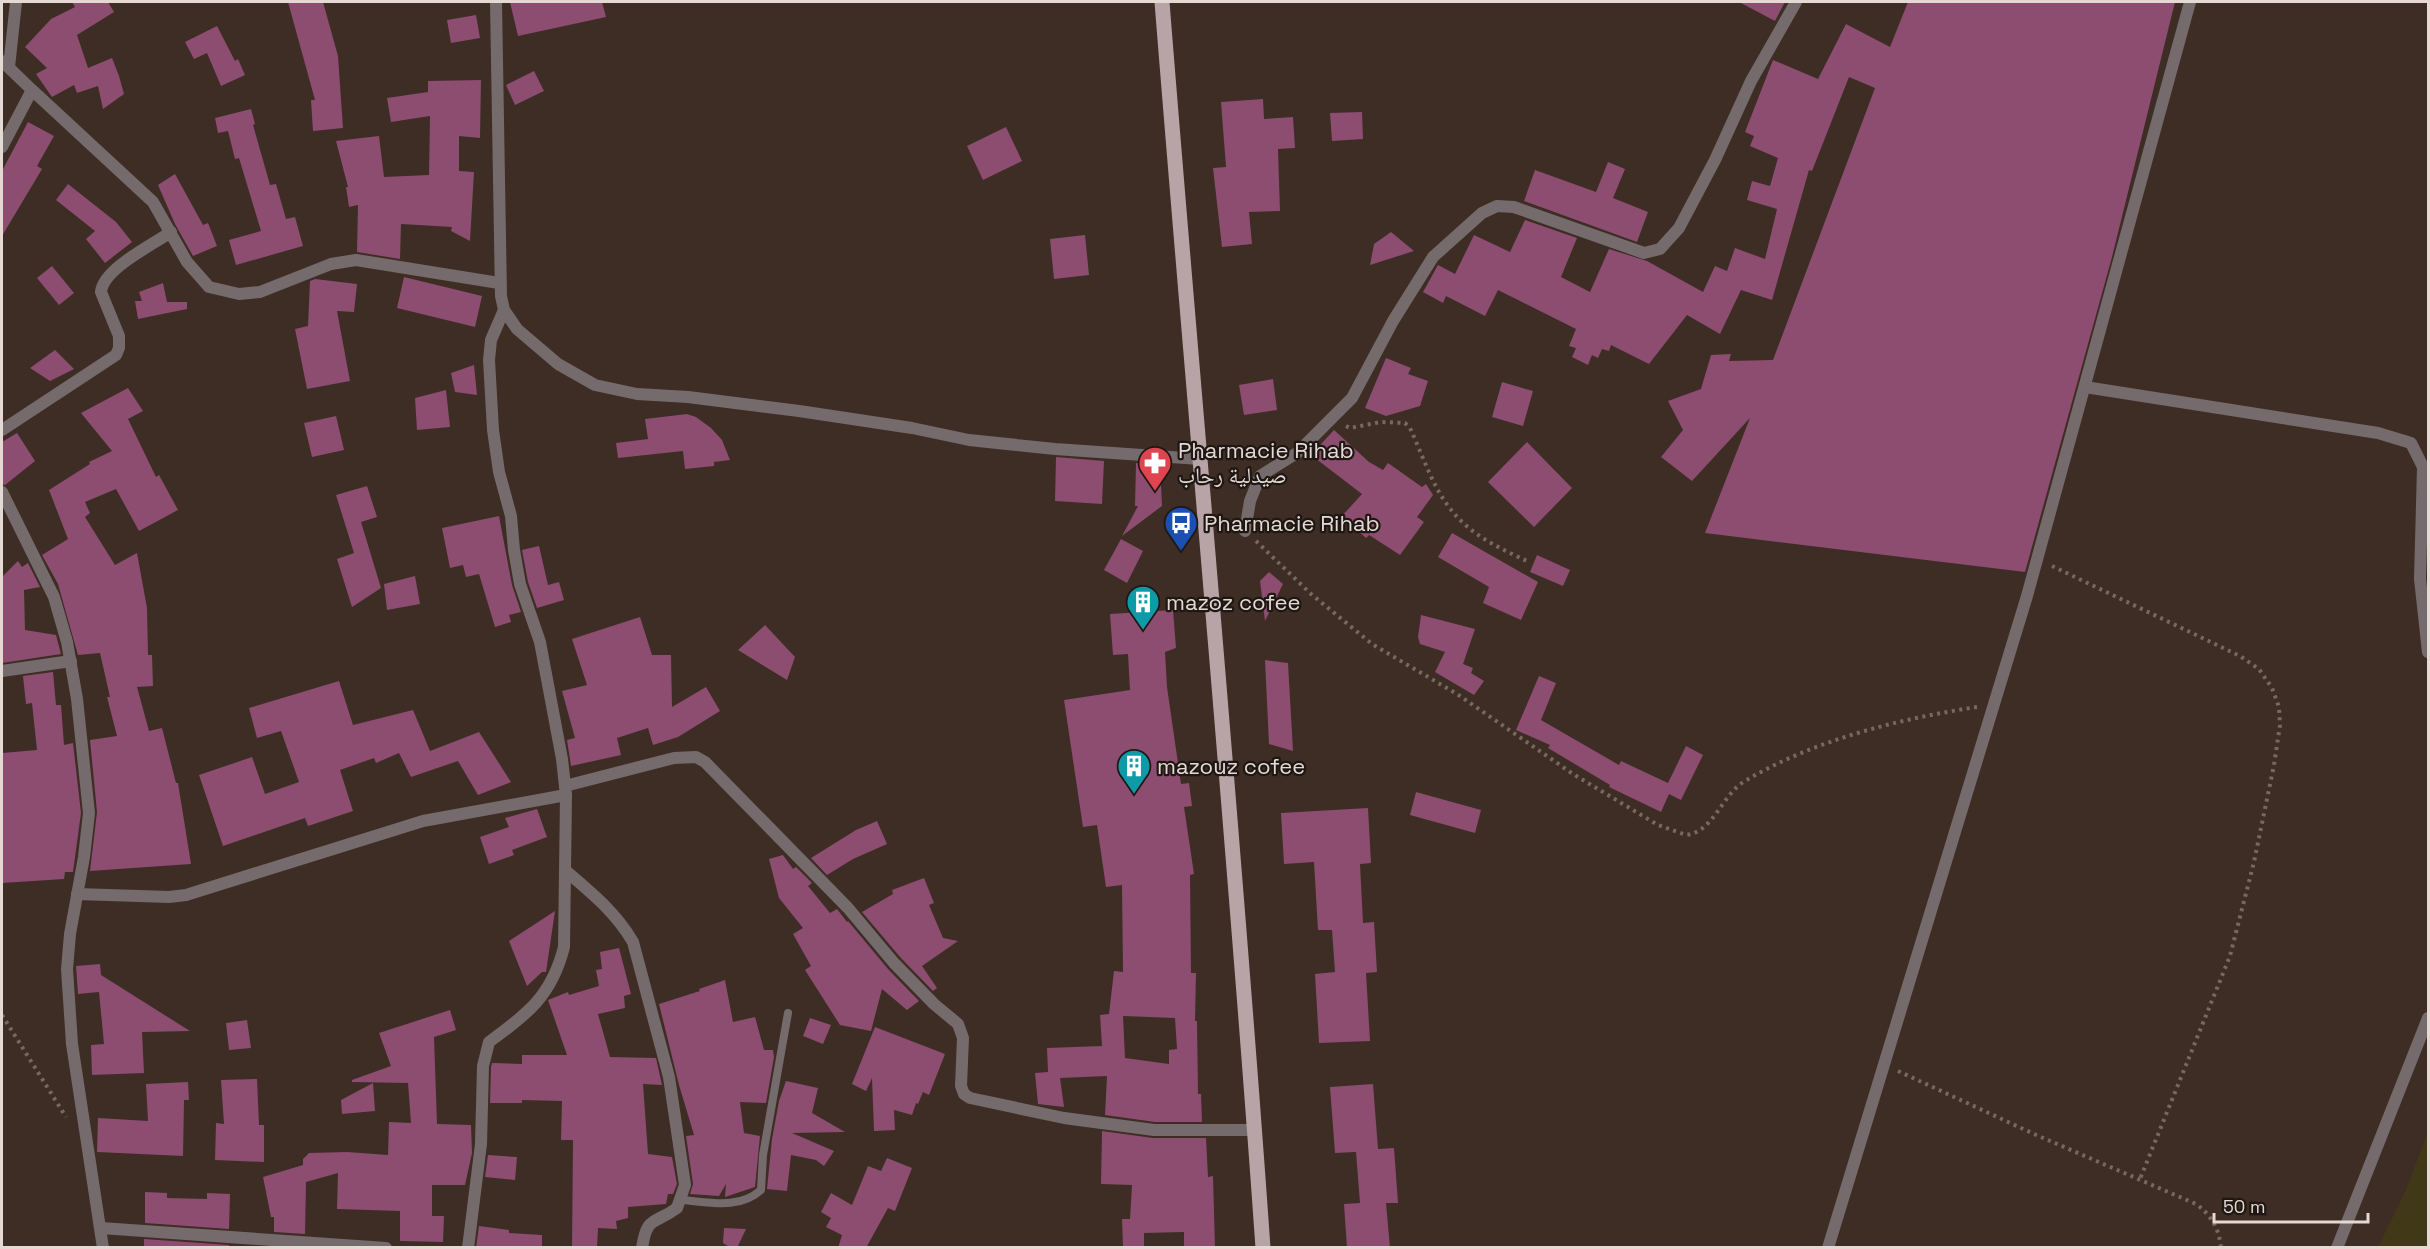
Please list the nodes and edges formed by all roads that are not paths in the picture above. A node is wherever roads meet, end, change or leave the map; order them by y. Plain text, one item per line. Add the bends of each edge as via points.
1 (16, 2) edge
2 (496, 2) edge
3 (1162, 2) edge
4 (1796, 2) edge
5 (2190, 2) edge
6 (5, 64) edge
7 (32, 90) junction
8 (2, 147) edge
9 (171, 232) junction
10 (499, 283) junction
11 (504, 310) junction
12 (2085, 387) junction
13 (2, 430) edge
14 (1200, 459) junction
15 (2, 492) edge
16 (1245, 531) road end
17 (2428, 652) edge
18 (71, 661) junction
19 (2, 671) edge
20 (565, 791) junction
21 (566, 871) junction
22 (77, 894) junction
23 (788, 1013) dead end
24 (2428, 1018) edge
25 (1254, 1130) junction
26 (682, 1200) junction
27 (101, 1228) junction
28 (103, 1248) edge
29 (386, 1248) edge
30 (468, 1248) edge
31 (642, 1248) edge
32 (1263, 1248) edge
33 (1828, 1248) edge
34 (2337, 1248) edge

1 - 6 street
2 - 10 street
3 - 14 main road
4 - 16 street via 1750,81 1679,228 1660,249 1644,253 1514,207 1497,206 1482,213 1433,257 1352,398 1297,453 1260,476 1250,501
5 - 12 street
6 - 7 street
7 - 8 street
7 - 9 street via 153,202
9 - 10 street via 198,276 209,287 227,293 260,292 331,264 356,260
9 - 13 street via 109,274 102,284 101,292 120,343 116,355
10 - 11 street
11 - 14 street via 517,329 558,364 595,385 637,394 750,404 969,440
11 - 20 street via 491,340 489,360 493,429 520,584 540,642
12 - 17 street via 2378,433 2411,443 2423,467 2420,579
12 - 33 street via 2038,559
14 - 25 main road
15 - 18 street via 54,597
18 - 19 street
18 - 22 street via 89,813
20 - 21 street
20 - 22 street via 423,821 186,895
20 - 25 street via 674,758 696,756 705,762 848,908 894,963 958,1024 963,1038 960,1079 964,1094 970,1098 1064,1118 1154,1130
21 - 26 street via 604,904 633,942 669,1077 685,1185
21 - 30 street via 564,947 558,971 544,994 515,1024 489,1042 483,1066 481,1144
22 - 27 street via 67,969 68,1001
23 - 26 lane via 761,1190 736,1203
24 - 34 street
25 - 32 main road
26 - 31 street via 677,1208 645,1228
27 - 28 street
27 - 29 street

